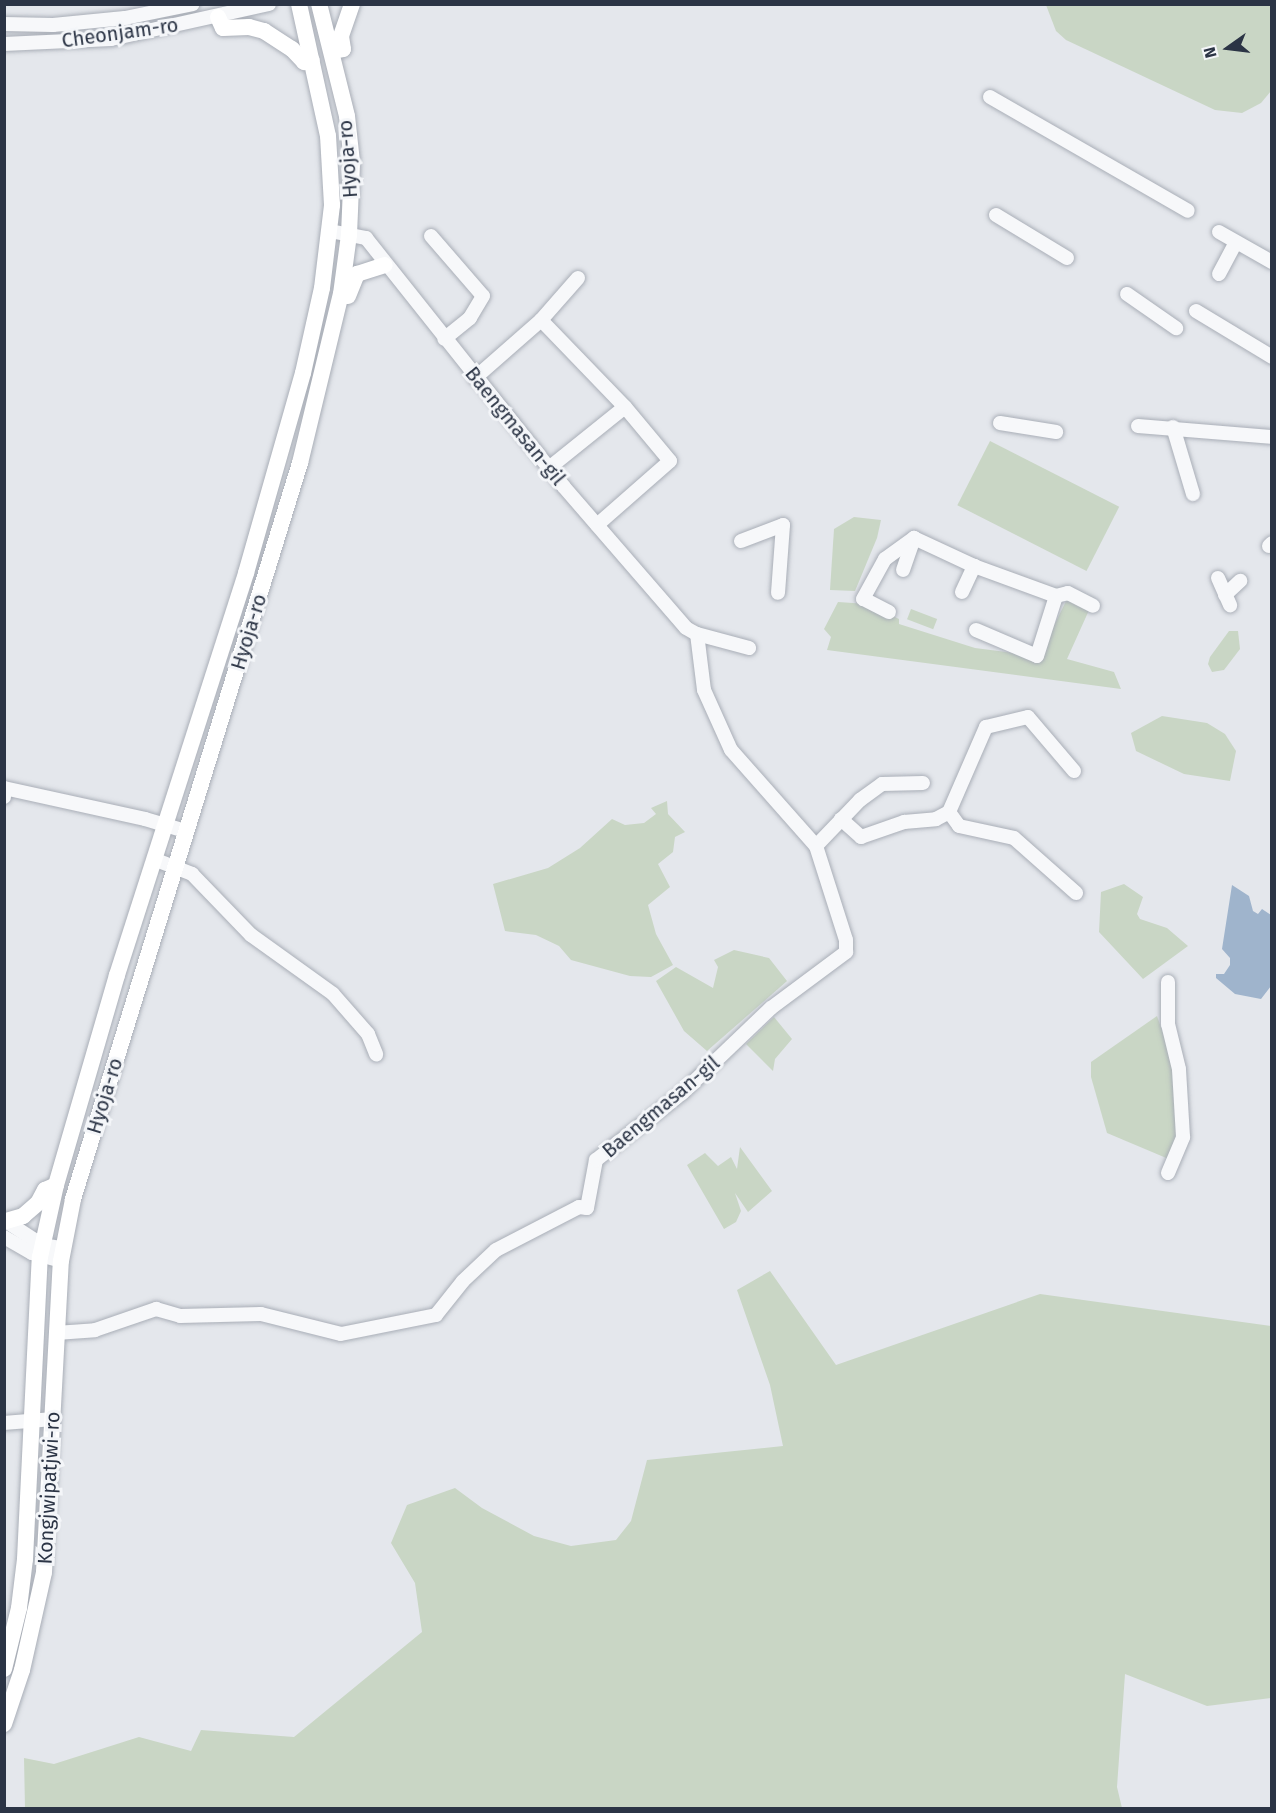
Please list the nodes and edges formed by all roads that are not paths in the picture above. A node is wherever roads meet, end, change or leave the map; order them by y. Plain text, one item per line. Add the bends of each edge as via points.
1 (269, 4) edge
2 (299, 4) edge
3 (319, 4) edge
4 (352, 4) edge
5 (192, 5) edge
6 (218, 17) junction
7 (4, 24) edge
8 (4, 44) edge
9 (332, 51) junction
10 (312, 60) junction
11 (990, 97) dead end
12 (1188, 212) dead end
13 (996, 215) dead end
14 (330, 231) junction
15 (1219, 232) dead end
16 (350, 235) junction
17 (431, 236) dead end
18 (1236, 242) junction
19 (1067, 258) dead end
20 (1272, 262) edge
21 (385, 265) junction
22 (1219, 274) dead end
23 (578, 278) dead end
24 (341, 294) junction
25 (1127, 294) dead end
26 (1196, 311) dead end
27 (541, 320) junction
28 (1176, 328) dead end
29 (444, 339) junction
30 (1272, 357) edge
31 (475, 378) junction
32 (625, 406) junction
33 (1000, 423) dead end
34 (1138, 426) dead end
35 (1173, 427) junction
36 (1056, 432) dead end
37 (1271, 438) edge
38 (549, 468) junction
39 (1193, 494) dead end
40 (597, 525) junction
41 (914, 538) junction
42 (741, 541) dead end
43 (974, 566) junction
44 (903, 570) dead end
45 (1218, 578) dead end
46 (1240, 581) dead end
47 (962, 592) dead end
48 (778, 593) dead end
49 (1056, 596) junction
50 (1093, 606) dead end
51 (889, 612) dead end
52 (976, 630) dead end
53 (697, 634) junction
54 (749, 648) dead end
55 (1074, 771) dead end
56 (923, 783) dead end
57 (4, 797) edge
58 (950, 812) junction
59 (841, 819) junction
60 (166, 825) junction
61 (185, 831) junction
62 (816, 846) junction
63 (156, 860) junction
64 (175, 866) junction
65 (1076, 893) dead end
66 (1168, 982) dead end
67 (376, 1054) dead end
68 (1168, 1173) dead end
69 (56, 1185) junction
70 (5, 1226) edge
71 (51, 1254) junction
72 (56, 1333) junction
73 (56, 1354) junction
74 (33, 1418) junction
75 (53, 1419) junction
76 (4, 1423) edge
77 (4, 1669) edge
78 (4, 1724) edge

1 - 6 street, Cheonjam-ro
2 - 10 main road, Hyoja-ro
3 - 9 main road, Hyoja-ro
4 - 9 main road via 341,36 342,49
5 - 7 street, Cheonjam-ro via 126,18 53,25
6 - 8 street, Cheonjam-ro via 111,39
6 - 10 main road via 223,28 264,31 304,62
9 - 16 main road, Hyoja-ro via 352,162
10 - 14 main road, Hyoja-ro via 328,136
11 - 12 street
13 - 19 street
14 - 16 street, Baengmasan-gil
14 - 60 main road, Hyoja-ro via 303,373 246,573
15 - 18 street
16 - 21 street, Baengmasan-gil via 366,238
16 - 24 main road, Hyoja-ro
17 - 29 street via 483,296 470,318
18 - 20 street
18 - 22 street
21 - 24 main road via 363,270 355,278 350,296
21 - 29 street, Baengmasan-gil
23 - 27 street
24 - 61 main road, Hyoja-ro via 300,464
25 - 28 street
26 - 30 street
27 - 31 street
27 - 32 street
29 - 31 street, Baengmasan-gil
31 - 38 street, Baengmasan-gil
32 - 38 street
32 - 40 street via 670,461
33 - 36 street
34 - 35 street
35 - 37 street
35 - 39 street
38 - 40 street, Baengmasan-gil
40 - 53 street, Baengmasan-gil via 686,628
41 - 43 street
41 - 44 street
41 - 51 street via 885,559 863,599
42 - 48 street via 783,525
43 - 47 street
43 - 49 street
45 - 46 street via 1227,600
49 - 50 street via 1068,593
49 - 52 street via 1037,656
53 - 54 street, Baengmasan-gil
53 - 62 street, Baengmasan-gil via 704,690 731,750
55 - 58 street via 1028,717 986,727
56 - 59 street via 882,784
57 - 60 street via 4,788
58 - 59 street via 861,837
58 - 65 street via 959,826 1014,838
59 - 62 street
60 - 61 street
60 - 63 main road, Hyoja-ro
61 - 64 main road, Hyoja-ro
62 - 72 street, Baengmasan-gil via 846,940 846,952 771,1008 682,1093 596,1160 587,1208 579,1207 496,1250 463,1281 436,1315 341,1334 261,1314 180,1316 156,1309 95,1330
63 - 64 street
63 - 69 main road, Hyoja-ro via 117,975
64 - 67 street via 192,874 251,935 333,994 368,1034
64 - 71 main road, Hyoja-ro via 79,1180
66 - 68 street via 1168,1024 1179,1069 1183,1137
69 - 70 main road
69 - 71 main road, Hyoja-ro
70 - 71 street
71 - 72 main road, Kongjwipatjwi-ro
71 - 73 main road via 47,1340
71 - 74 main road, Kongjwipatjwi-ro
72 - 73 main road, Kongjwipatjwi-ro
73 - 75 main road, Kongjwipatjwi-ro
74 - 75 street
74 - 76 street
74 - 77 main road, Kongjwipatjwi-ro via 25,1559 19,1608
75 - 78 main road, Kongjwipatjwi-ro via 44,1572 22,1670

